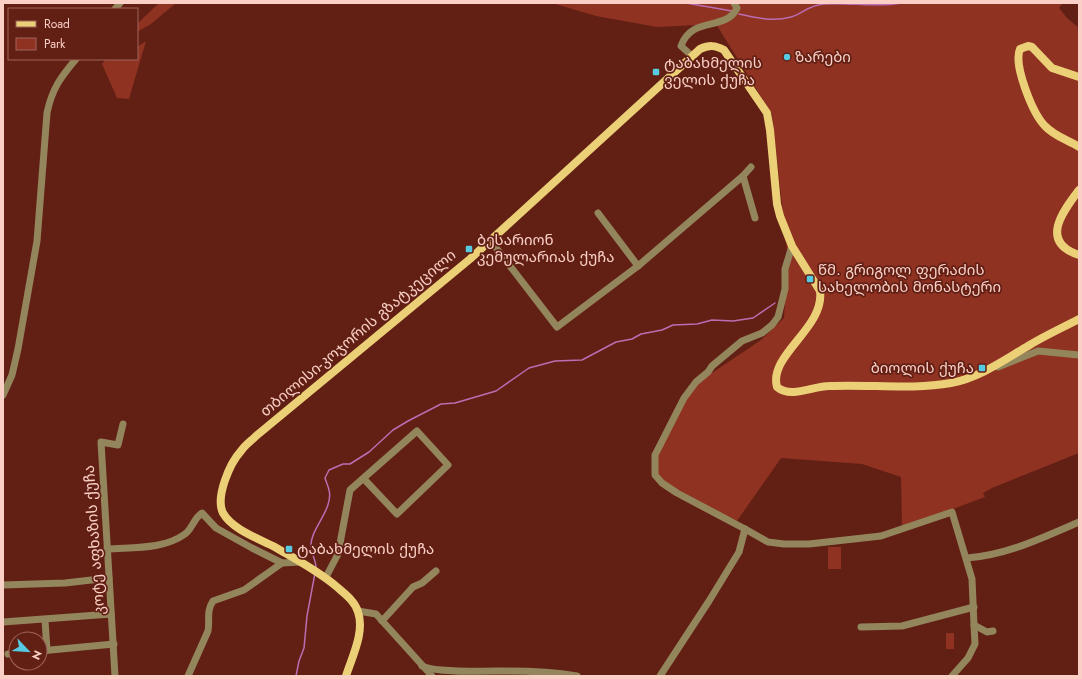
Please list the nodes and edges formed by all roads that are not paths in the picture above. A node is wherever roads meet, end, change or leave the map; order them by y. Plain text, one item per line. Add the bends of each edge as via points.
1 (734, 3) edge
2 (692, 56) junction
3 (75, 60) edge
4 (1079, 77) edge
5 (1079, 147) edge
6 (751, 167) dead end
7 (743, 176) junction
8 (1079, 190) edge
9 (598, 213) dead end
10 (755, 218) dead end
11 (490, 240) junction
12 (792, 246) junction
13 (1079, 255) edge
14 (638, 266) junction
15 (1079, 319) edge
16 (1079, 355) edge
17 (985, 371) junction
18 (3, 395) edge
19 (123, 424) dead end
20 (364, 478) junction
21 (1079, 522) edge
22 (745, 528) junction
23 (107, 549) junction
24 (967, 558) junction
25 (300, 562) junction
26 (282, 563) junction
27 (436, 571) dead end
28 (326, 577) junction
29 (109, 578) junction
30 (3, 585) edge
31 (974, 607) junction
32 (358, 611) junction
33 (111, 614) junction
34 (45, 620) junction
35 (382, 621) junction
36 (3, 622) edge
37 (974, 625) junction
38 (861, 627) dead end
39 (45, 631) edge
40 (993, 632) dead end
41 (114, 644) junction
42 (48, 651) edge
43 (422, 666) junction
44 (115, 676) edge
45 (188, 676) edge
46 (346, 676) edge
47 (432, 676) edge
48 (577, 676) edge
49 (660, 676) edge
50 (952, 676) edge

1 - 2 street via 737,8 735,14 715,24 701,25 686,37 681,46
2 - 11 main road, თბილისი-კოჯორის გზატკეცილი
2 - 12 main road, თბილისი-კოჯორის გზატკეცილი via 707,46 724,50 763,105 770,126 777,204
3 - 18 street via 50,95 37,241 18,349 12,375
4 - 5 main road via 1052,68 1032,47 1020,49 1017,55 1021,77 1038,117 1050,131
6 - 7 street
7 - 10 street
7 - 14 street
8 - 13 main road via 1063,211 1057,228 1061,244
9 - 14 street
11 - 14 street via 557,327
11 - 25 main road, თბილისი-კოჯორის გზატკეცილი via 240,451 221,496 222,511 242,529
12 - 17 main road, თბილისი-კოჯორის გზატკეცილი via 815,280 821,299 820,308 813,320 778,370 775,381 780,390 790,392 821,386 952,383
12 - 22 street via 785,268 785,289 778,317 762,333 742,341 696,382 684,398 655,455 655,475 662,483
15 - 17 main road
16 - 17 street via 1038,352
19 - 23 street, კოტე აფხაზის ქუჩა via 118,445 101,442
20 - 20 street via 397,514 448,465 417,431
20 - 28 street via 350,490 338,554
21 - 24 street via 1018,548 995,555
22 - 24 street via 754,536 768,542 809,544 881,536 952,512
22 - 49 street via 739,552
23 - 26 street via 169,543 186,533 197,516 202,513 226,535
23 - 29 street, კოტე აფხაზის ქუჩა
24 - 31 street
25 - 26 street
25 - 28 main road, თბილისი-კოჯორის გზატკეცილი
26 - 45 street via 244,590 213,601 208,611 208,632
27 - 35 street via 413,587
28 - 32 main road, თბილისი-კოჯორის გზატკეცილი via 352,600
29 - 30 street via 65,583
29 - 33 street, კოტე აფხაზის ქუჩა
31 - 37 street
31 - 38 street via 902,626
32 - 35 street via 376,614
32 - 46 main road via 359,634
33 - 34 street
33 - 41 street, კოტე აფხაზის ქუჩა
34 - 36 street
34 - 39 street
35 - 43 street
37 - 40 street via 987,632
37 - 50 street via 975,644 968,658
41 - 42 street
41 - 44 street, კოტე აფხაზის ქუჩა
43 - 47 street
43 - 48 street via 427,669 550,672

